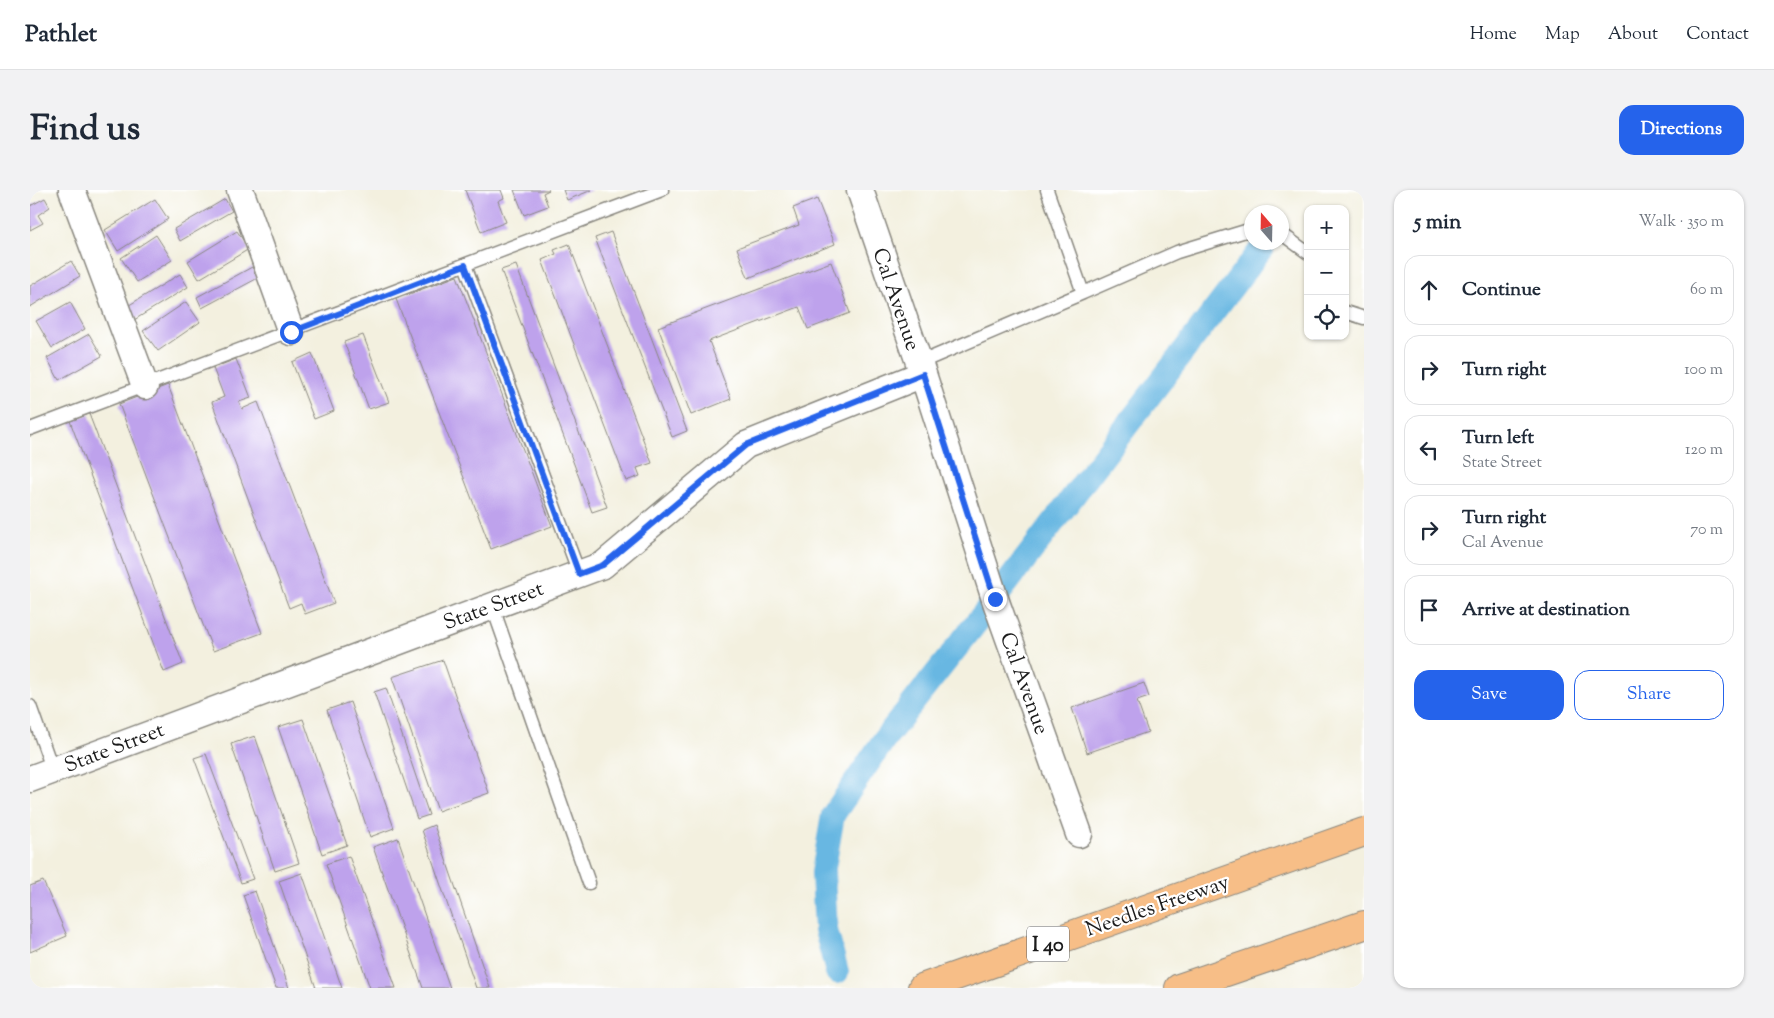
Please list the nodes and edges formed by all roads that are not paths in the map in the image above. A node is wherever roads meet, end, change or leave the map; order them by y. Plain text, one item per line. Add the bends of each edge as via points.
1 (72, 190) edge
2 (240, 190) edge
3 (662, 190) edge
4 (860, 190) edge
5 (1046, 190) edge
6 (1244, 231) edge
7 (1289, 239) edge
8 (1304, 250) edge
9 (465, 265) junction
10 (1083, 293) junction
11 (1349, 313) edge
12 (1364, 318) edge
13 (291, 332) junction
14 (921, 369) junction
15 (145, 386) junction
16 (30, 430) edge
17 (579, 574) junction
18 (492, 606) junction
19 (30, 706) edge
20 (42, 775) edge
21 (1364, 820) edge
22 (1364, 832) edge
23 (1079, 834) dead end
24 (589, 883) dead end
25 (1174, 899) junction
26 (1364, 924) edge
27 (922, 988) edge
28 (1179, 988) edge

1 - 15 street
2 - 13 street
3 - 9 lane
4 - 14 street, Cal Avenue
5 - 10 lane
6 - 10 lane via 1177,252
7 - 8 lane
9 - 13 lane
9 - 17 lane
10 - 14 lane
11 - 12 lane
13 - 15 lane
14 - 17 street, State Street via 746,445 603,565
14 - 23 street, Cal Avenue via 995,599
15 - 16 lane
17 - 18 street, State Street
18 - 20 street, State Street
18 - 24 lane
19 - 20 lane
21 - 25 highway
22 - 25 highway, Needles Freeway / I 40
25 - 27 highway, Needles Freeway / I 40
26 - 28 highway

